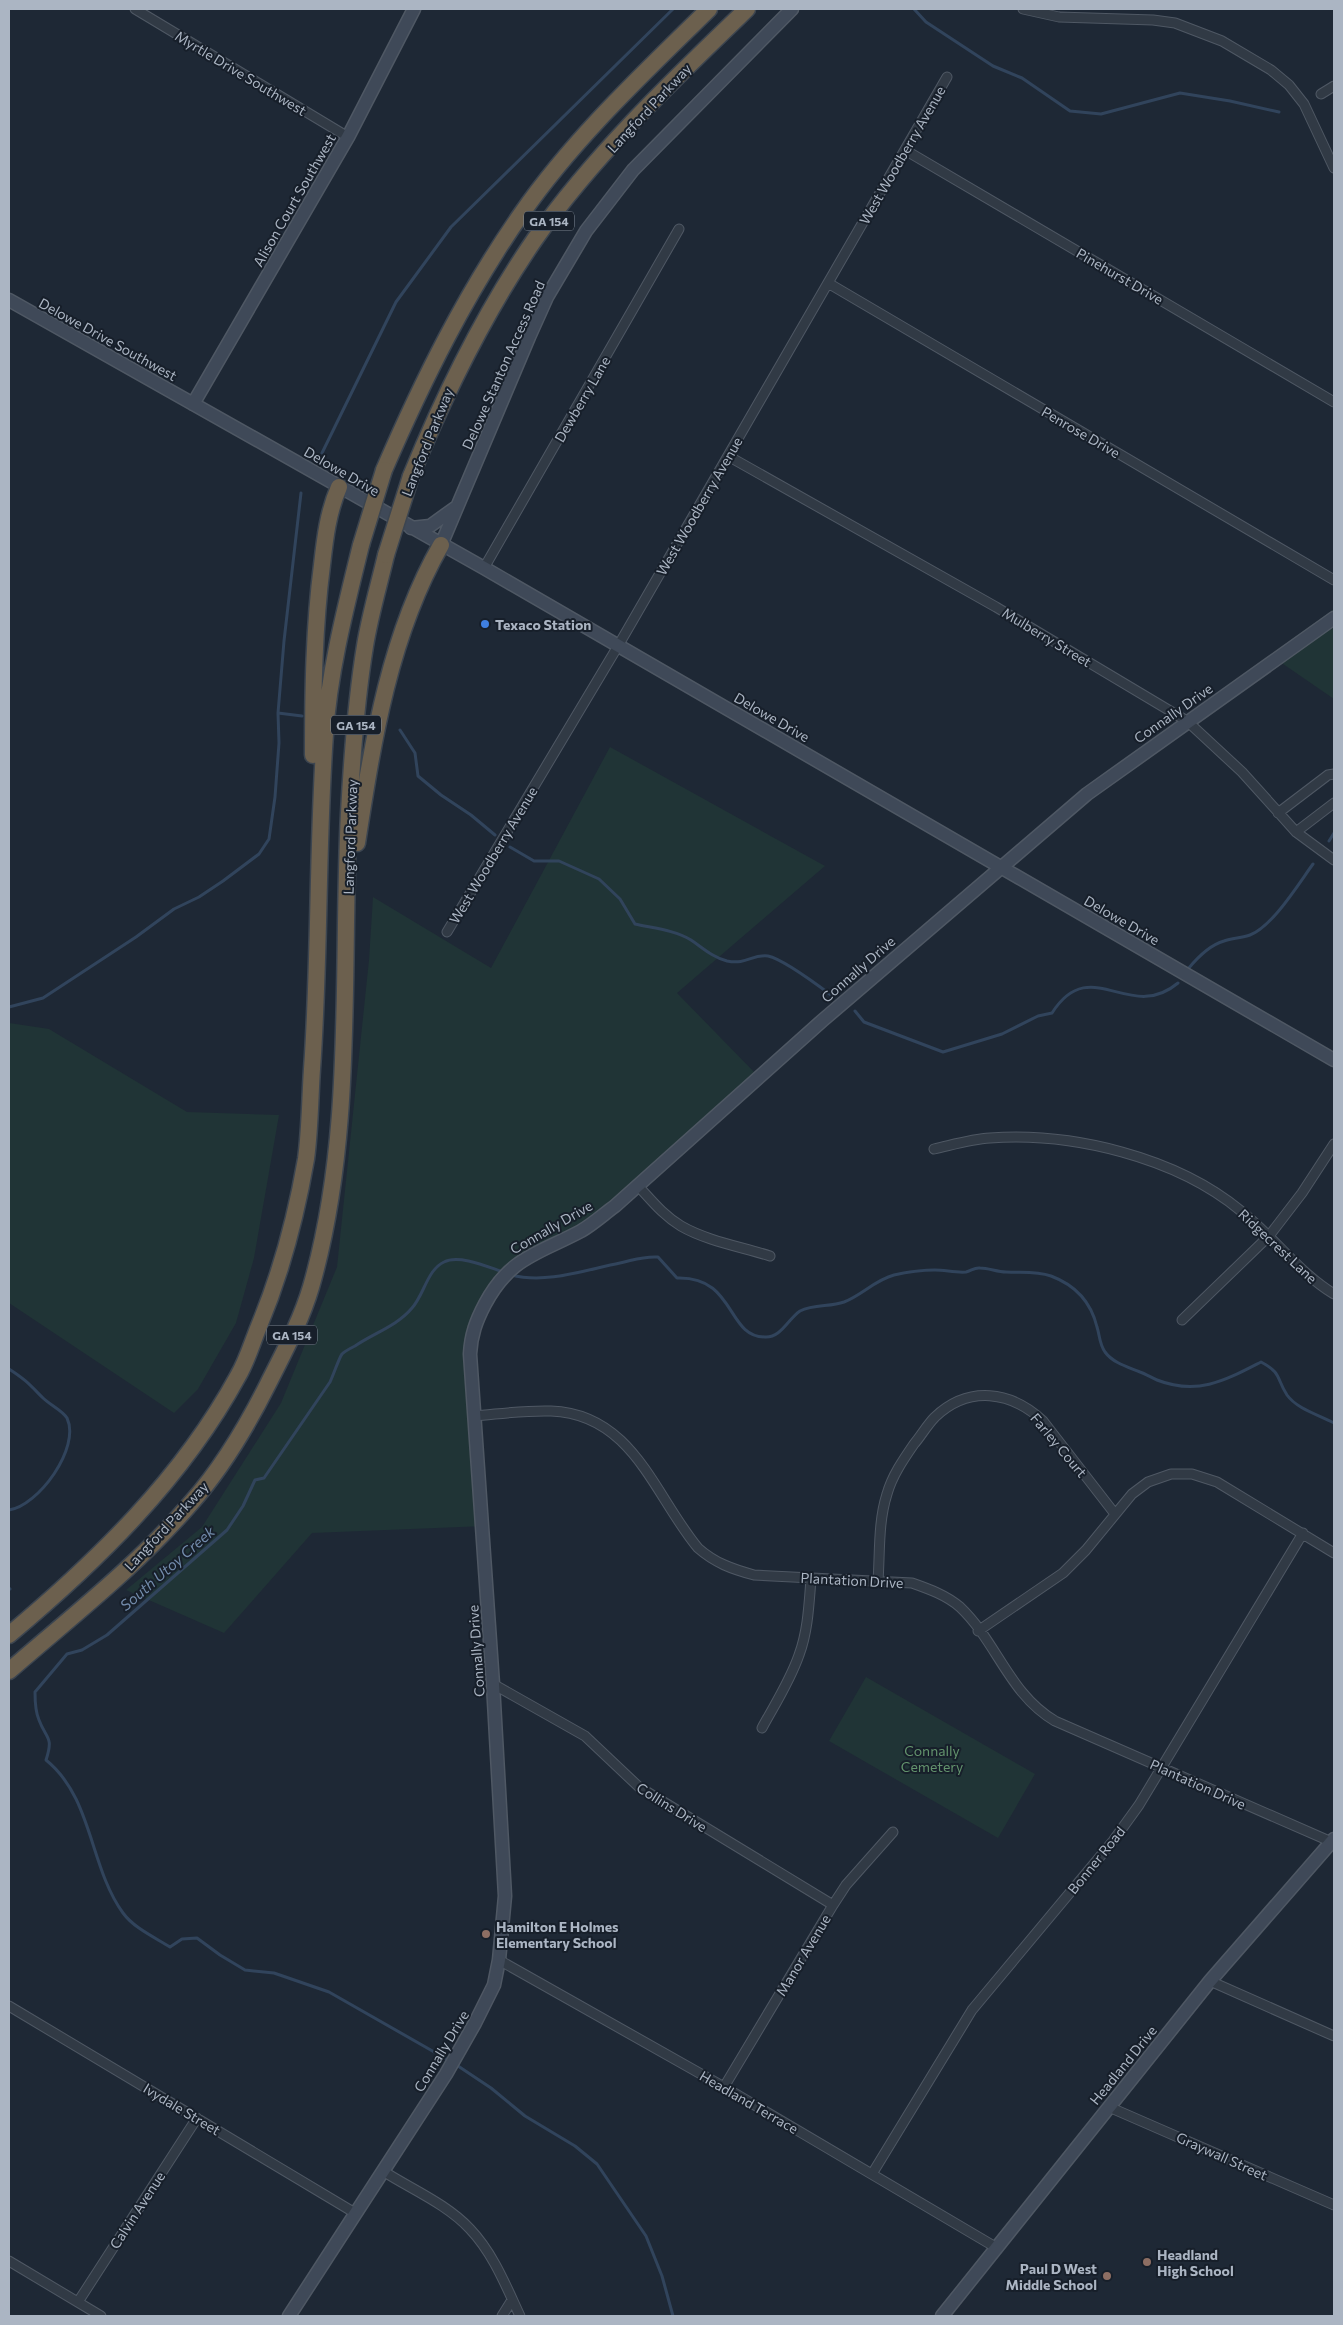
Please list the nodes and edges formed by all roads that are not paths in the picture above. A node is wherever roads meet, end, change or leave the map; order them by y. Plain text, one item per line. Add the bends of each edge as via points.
1 (135, 9) edge
2 (414, 9) edge
3 (709, 9) edge
4 (747, 9) edge
5 (792, 9) edge
6 (1023, 9) edge
7 (947, 77) dead end
8 (1334, 86) edge
9 (1321, 94) dead end
10 (348, 137) junction
11 (905, 150) junction
12 (1334, 168) edge
13 (679, 229) dead end
14 (828, 284) junction
15 (9, 300) edge
16 (1334, 402) edge
17 (193, 404) junction
18 (728, 456) junction
19 (339, 487) junction
20 (457, 507) junction
21 (411, 528) junction
22 (441, 545) junction
23 (484, 568) junction
24 (1334, 580) edge
25 (1334, 618) edge
26 (618, 646) junction
27 (1187, 721) junction
28 (1334, 774) edge
29 (1334, 803) edge
30 (1278, 813) junction
31 (1296, 832) junction
32 (319, 853) junction
33 (1334, 860) edge
34 (1000, 866) junction
35 (348, 897) junction
36 (447, 932) dead end
37 (1334, 1060) edge
38 (1334, 1144) edge
39 (934, 1149) dead end
40 (639, 1187) junction
41 (1269, 1236) junction
42 (770, 1256) dead end
43 (1334, 1294) edge
44 (1182, 1320) dead end
45 (474, 1416) junction
46 (1115, 1514) junction
47 (1303, 1533) junction
48 (1334, 1553) edge
49 (811, 1579) junction
50 (878, 1581) junction
51 (978, 1631) junction
52 (9, 1635) edge
53 (9, 1671) edge
54 (493, 1684) junction
55 (762, 1728) dead end
56 (1163, 1768) junction
57 (893, 1832) dead end
58 (1333, 1841) edge
59 (833, 1904) junction
60 (499, 1960) junction
61 (1210, 1982) junction
62 (9, 2006) edge
63 (1334, 2036) edge
64 (724, 2087) junction
65 (1109, 2107) junction
66 (197, 2118) junction
67 (383, 2171) junction
68 (872, 2174) junction
69 (1334, 2205) edge
70 (356, 2213) junction
71 (997, 2248) junction
72 (9, 2261) edge
73 (512, 2300) junction
74 (78, 2302) junction
75 (101, 2316) edge
76 (289, 2316) edge
77 (502, 2316) edge
78 (520, 2316) edge
79 (942, 2316) edge

1 - 10 street, Myrtle Drive Southwest
2 - 10 street, Alison Court Southwest
3 - 32 highway, Langford Parkway / GA 154, bridge via 570,152 523,212 451,327 413,402 384,470 361,545 334,668 325,730
4 - 35 highway, Langford Parkway / GA 154, bridge via 624,133 568,196 535,240 465,354 438,411 411,476 386,555 365,644 349,814
5 - 20 street, Delowe Stanton Access Road via 633,170 586,231 540,313
6 - 12 street via 1076,18 1160,21 1198,30 1222,41 1271,70 1290,86 1304,104
7 - 11 street, West Woodberry Avenue
8 - 9 street
10 - 17 street, Alison Court Southwest
11 - 14 street, West Woodberry Avenue
11 - 16 street, Pinehurst Drive
13 - 23 street, Dewberry Lane
14 - 18 street, West Woodberry Avenue
14 - 24 street, Penrose Drive
15 - 17 street, Delowe Drive Southwest
17 - 19 street, Delowe Drive
18 - 26 street, West Woodberry Avenue
18 - 27 street, Mulberry Street via 996,607
19 - 21 street, Delowe Drive
19 - 32 highway via 332,502 326,533 315,644 313,753
20 - 21 street via 430,526
20 - 22 street, Delowe Stanton Access Road
21 - 22 street, Delowe Drive
22 - 23 street, Delowe Drive
22 - 35 highway via 423,578 388,678 371,754
23 - 26 street, Delowe Drive
25 - 27 street, Connally Drive
26 - 34 street, Delowe Drive
26 - 36 street, West Woodberry Avenue
27 - 30 street, Mulberry Street via 1242,772
27 - 34 street, Connally Drive via 1087,794
28 - 30 street via 1328,775
29 - 31 street
30 - 31 street, Mulberry Street
31 - 33 street, Mulberry Street
32 - 52 highway, Langford Parkway / GA 154 via 314,1039 306,1157 290,1238 266,1309 239,1374 202,1434 163,1487 120,1534
34 - 37 street, Delowe Drive
34 - 40 street, Connally Drive via 677,1149
35 - 53 highway, Langford Parkway / GA 154 via 336,1152 320,1251 297,1326 249,1422 192,1503 137,1561
38 - 41 street
39 - 41 street, Ridgecrest Lane via 988,1138 1027,1138 1080,1143 1127,1154 1168,1168 1207,1187
40 - 42 street via 663,1213 682,1227
40 - 45 street, Connally Drive via 582,1230 517,1263 496,1284 476,1320 471,1338
41 - 43 street, Ridgecrest Lane via 1299,1268
41 - 44 street
45 - 49 street, Plantation Drive via 551,1411 596,1422 634,1452 689,1537 710,1558 754,1575
45 - 54 street, Connally Drive
46 - 47 street via 1132,1494 1148,1482 1171,1474 1192,1474 1204,1477
46 - 50 street, Farley Court via 1032,1411 1001,1396 967,1398 950,1405 934,1418 895,1474 882,1516
46 - 51 street via 1063,1572
47 - 48 street
47 - 56 street, Bonner Road
49 - 50 street, Plantation Drive
49 - 55 street via 800,1654
50 - 51 street, Plantation Drive via 912,1584 936,1591 960,1608
51 - 56 street, Plantation Drive via 1039,1712
54 - 59 street, Collins Drive via 584,1736 638,1788
54 - 60 street, Connally Drive via 506,1896
56 - 58 street, Plantation Drive
56 - 68 street, Bonner Road via 1114,1840 972,2010
57 - 59 street, Manor Avenue
58 - 61 street, Headland Drive
59 - 64 street, Manor Avenue
60 - 64 street, Headland Terrace
60 - 67 street, Connally Drive via 494,1985 476,2023
61 - 63 street
61 - 65 street, Headland Drive
62 - 66 street, Ivydale Street
64 - 68 street, Headland Terrace
65 - 69 street, Graywall Street
65 - 71 street, Headland Drive
66 - 70 street, Ivydale Street
66 - 74 street, Calvin Avenue
67 - 70 street, Connally Drive
67 - 73 street via 470,2228 491,2256
68 - 71 street, Headland Terrace
70 - 76 street, Connally Drive
71 - 79 street, Headland Drive
72 - 74 street
73 - 77 street
73 - 78 street
74 - 75 street

